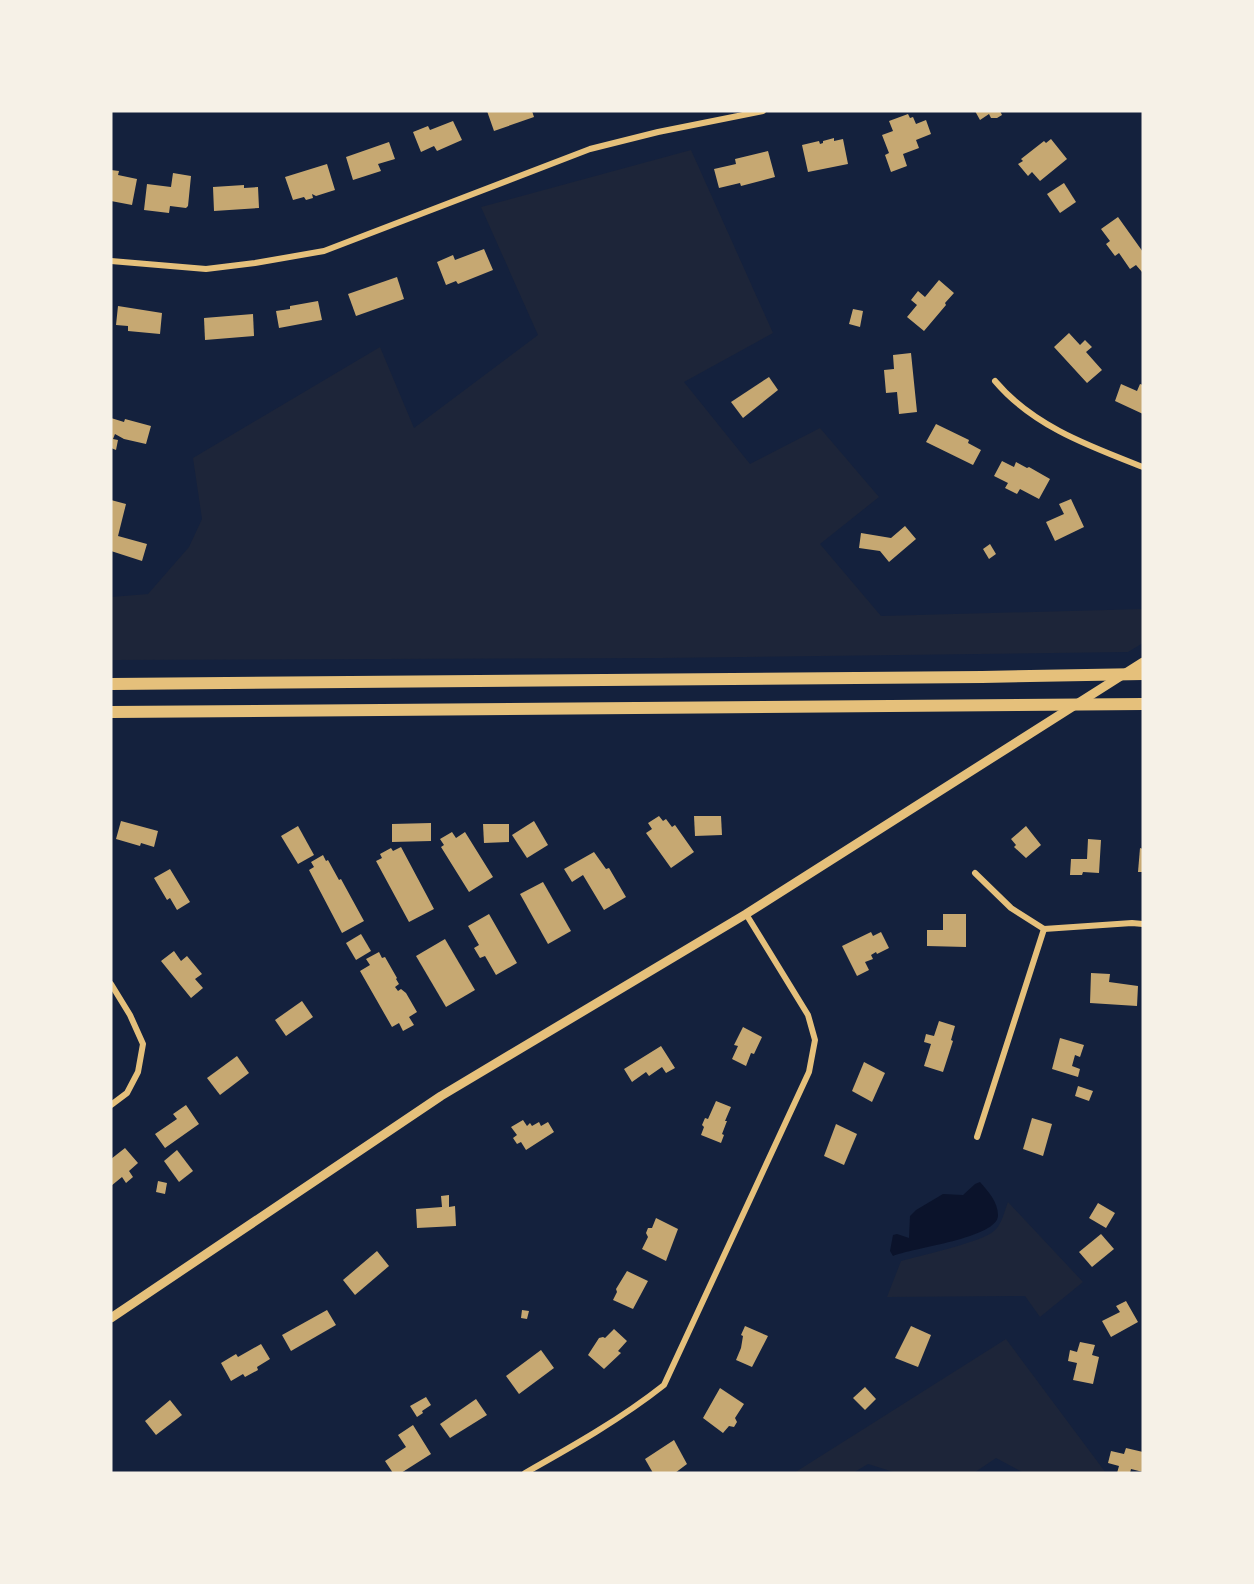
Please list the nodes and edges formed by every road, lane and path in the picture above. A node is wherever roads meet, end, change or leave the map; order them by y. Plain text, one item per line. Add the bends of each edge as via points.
1 (723, 111) edge
2 (763, 111) edge
3 (725, 119) junction
4 (111, 261) edge
5 (995, 381) dead end
6 (1143, 467) edge
7 (1143, 662) edge
8 (1143, 674) edge
9 (111, 684) edge
10 (1105, 704) junction
11 (1143, 704) edge
12 (1143, 711) edge
13 (111, 712) edge
14 (975, 873) dead end
15 (746, 914) junction
16 (1143, 924) edge
17 (1044, 929) junction
18 (111, 984) edge
19 (111, 1105) edge
20 (977, 1137) dead end
21 (111, 1318) edge
22 (525, 1473) edge

1 - 3 street
2 - 3 street
3 - 4 street via 590,149 324,251 206,269
5 - 6 street via 1035,418
7 - 15 main road
8 - 9 highway
10 - 11 highway
10 - 12 highway
10 - 13 highway
14 - 17 street via 1011,908
15 - 21 main road via 441,1096
15 - 22 street via 808,1015 815,1040 809,1072 664,1385 567,1450
16 - 17 street
17 - 20 street
18 - 19 street via 143,1044 138,1072 127,1093

